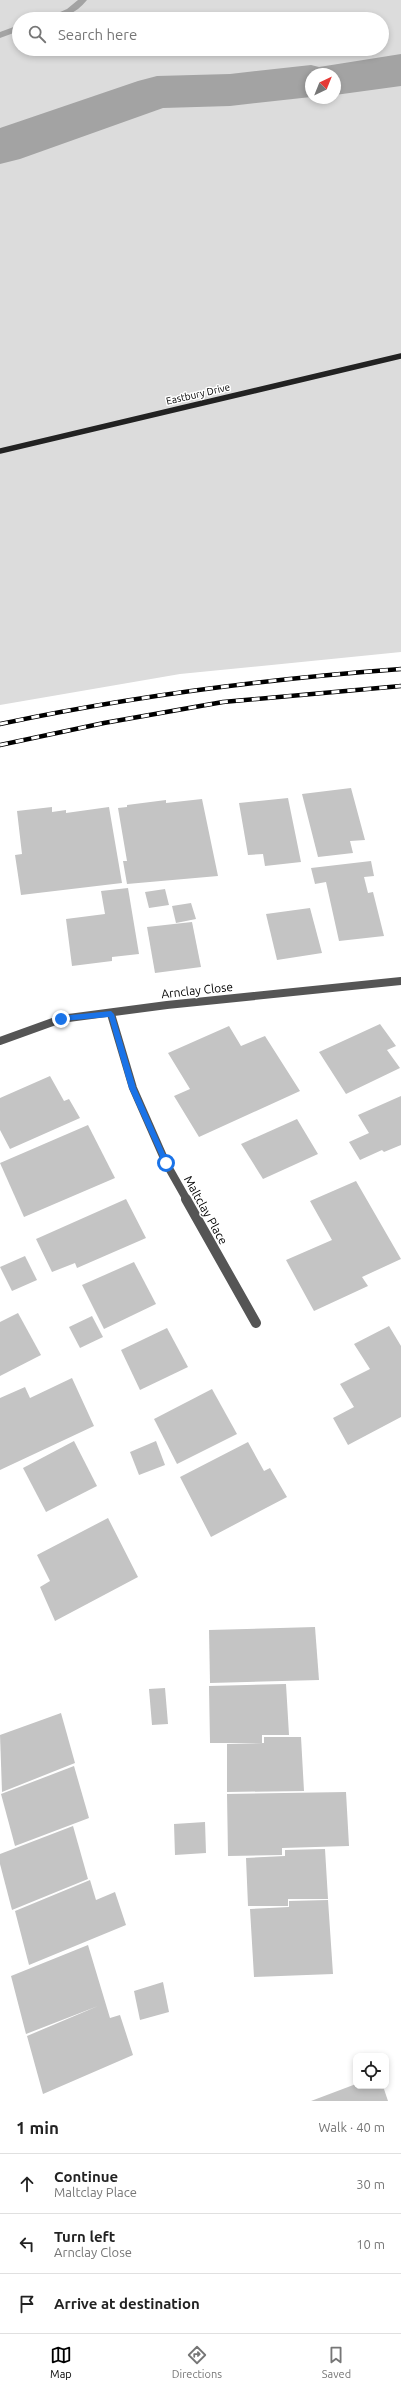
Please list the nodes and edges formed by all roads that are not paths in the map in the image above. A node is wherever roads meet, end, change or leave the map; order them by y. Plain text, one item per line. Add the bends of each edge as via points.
1 (401, 356) edge
2 (0, 451) edge
3 (401, 981) edge
4 (111, 1014) junction
5 (0, 1041) edge
6 (256, 1324) dead end

1 - 2 street, Eastbury Drive
3 - 4 street, Arnclay Close via 167,1005
4 - 5 street, Arnclay Close via 61,1019
4 - 6 street, Maltclay Place via 133,1088 166,1163

